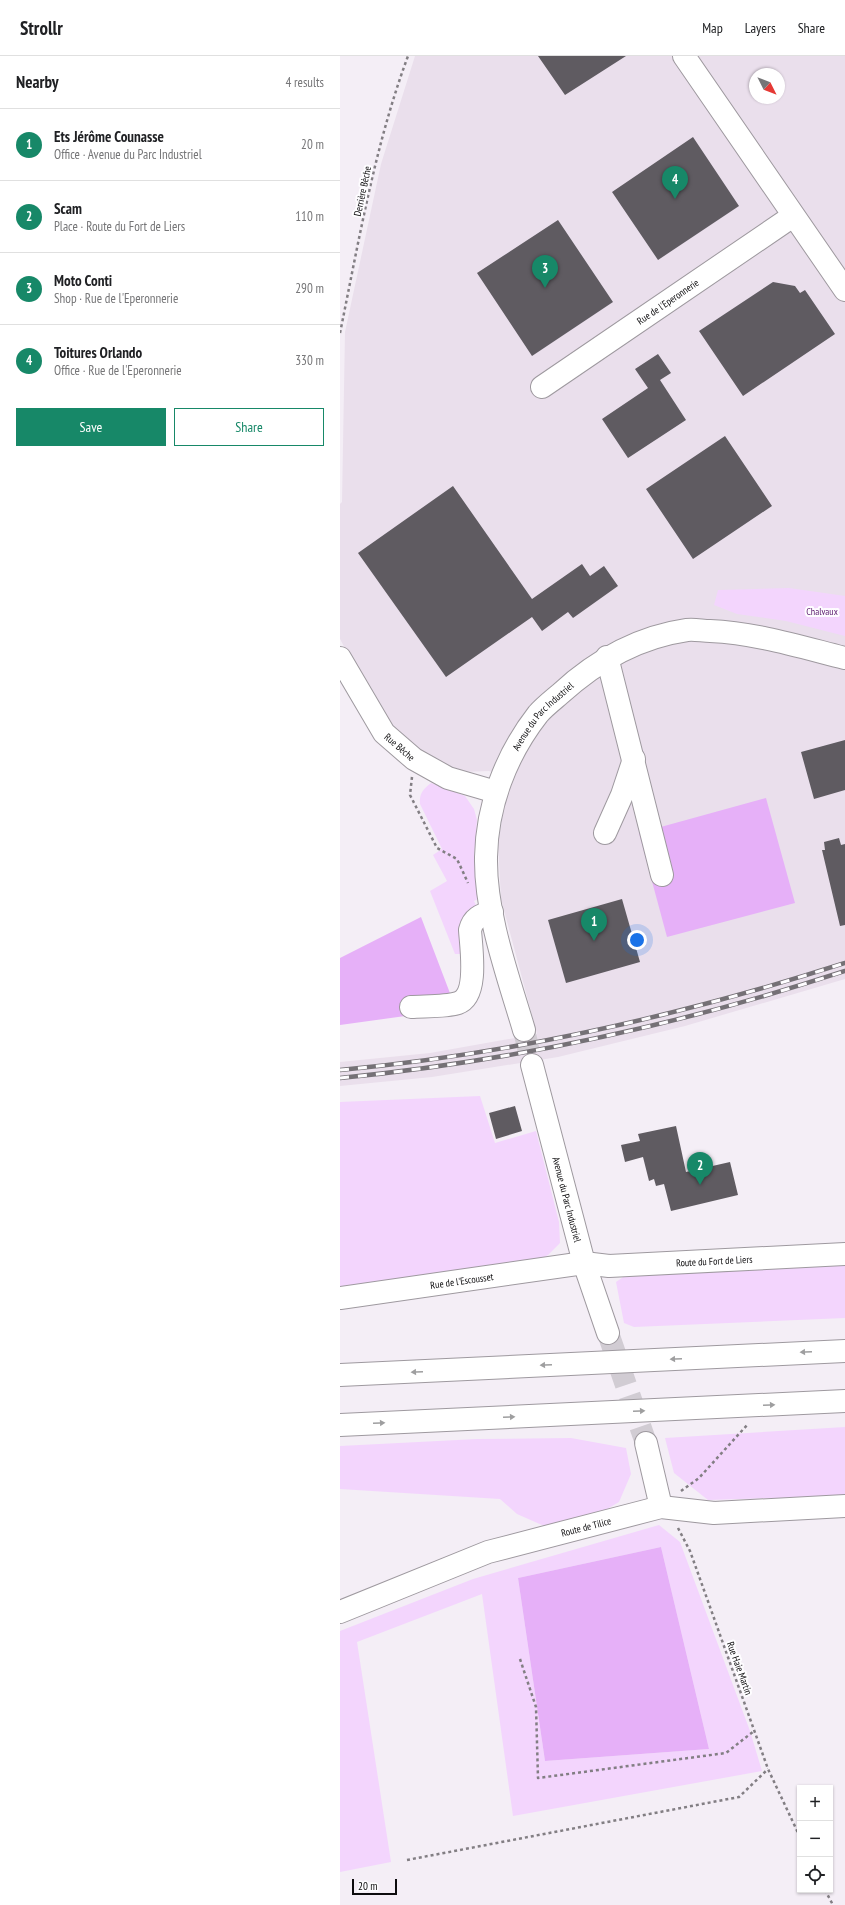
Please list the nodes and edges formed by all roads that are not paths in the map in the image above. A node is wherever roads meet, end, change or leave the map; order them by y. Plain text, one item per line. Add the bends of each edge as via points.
1 (684, 56) edge
2 (794, 216) junction
3 (845, 290) edge
4 (542, 387) dead end
5 (607, 657) junction
6 (340, 658) edge
7 (845, 658) edge
8 (634, 759) junction
9 (496, 792) junction
10 (604, 834) dead end
11 (662, 875) dead end
12 (492, 912) junction
13 (411, 1007) dead end
14 (524, 1030) tunnel mouth
15 (532, 1065) tunnel mouth
16 (845, 1254) edge
17 (584, 1263) junction
18 (340, 1298) edge
19 (608, 1333) tunnel mouth
20 (845, 1350) edge
21 (340, 1375) edge
22 (845, 1401) edge
23 (340, 1425) edge
24 (646, 1443) tunnel mouth
25 (845, 1506) edge
26 (660, 1507) junction
27 (340, 1612) edge

1 - 2 street
2 - 3 street
2 - 4 street, Rue de l'Eperonnerie
5 - 7 street, Avenue du Parc Industriel via 628,646 688,630 734,632
5 - 8 street
5 - 9 street, Avenue du Parc Industriel via 579,677 538,713 507,763
6 - 9 street, Rue Bêche via 384,733 414,759 448,778
8 - 10 street via 622,795
8 - 11 street
9 - 12 street, Avenue du Parc Industriel via 487,831 486,858
12 - 13 street via 483,914 472,923 472,979 468,995 459,1003
12 - 14 street, Avenue du Parc Industriel
15 - 17 street, Avenue du Parc Industriel
16 - 17 street, Route du Fort de Liers via 609,1266
17 - 18 street, Rue de l'Escousset
17 - 19 street, Avenue du Parc Industriel
20 -> 21 street
23 -> 22 street
24 - 26 street
25 - 26 street, Route de Tilice via 714,1513
26 - 27 street, Route de Tilice via 488,1552

